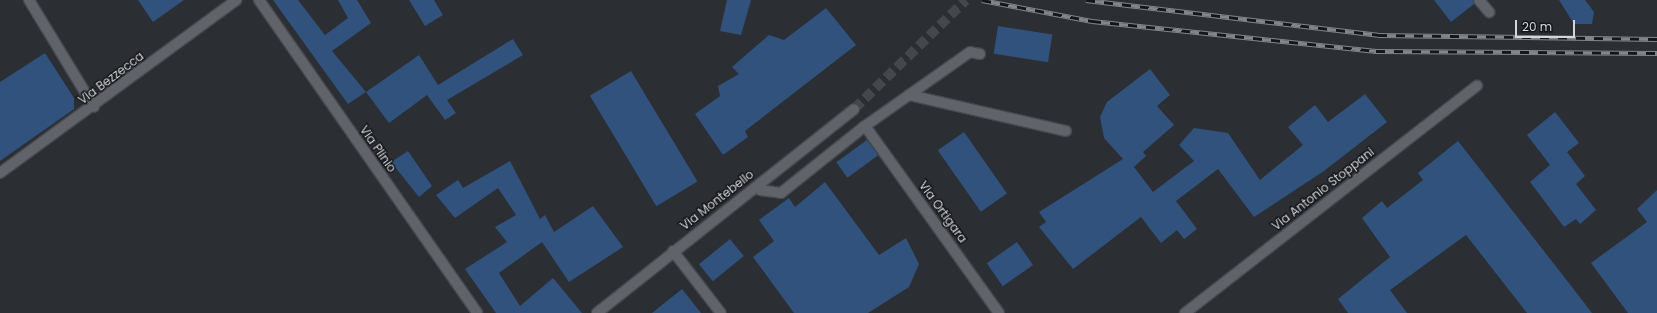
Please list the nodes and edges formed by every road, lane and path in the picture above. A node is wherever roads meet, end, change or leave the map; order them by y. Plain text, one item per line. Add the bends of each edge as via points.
1 (29, 0) edge
2 (236, 0) edge
3 (259, 0) edge
4 (1479, 0) edge
5 (1489, 12) dead end
6 (980, 54) dead end
7 (1477, 86) dead end
8 (909, 95) junction
9 (94, 107) junction
10 (854, 109) tunnel mouth
11 (865, 126) junction
12 (1066, 131) dead end
13 (0, 173) edge
14 (760, 190) dead end
15 (673, 251) junction
16 (477, 313) edge
17 (597, 313) edge
18 (721, 313) edge
19 (999, 313) edge
20 (1185, 313) edge

1 - 9 street
2 - 9 street, Via Bezzecca
3 - 16 street, Via Plinio
4 - 5 street
6 - 8 street, Via Montebello via 970,52
7 - 20 street, Via Antonio Stoppani
8 - 11 street, Via Montebello
8 - 12 street
9 - 13 street, Via Bezzecca
10 - 15 street, Via Montebello
11 - 14 street, Via Montebello via 780,192
11 - 19 street, Via Ortigara
15 - 17 street, Via Montebello
15 - 18 street

